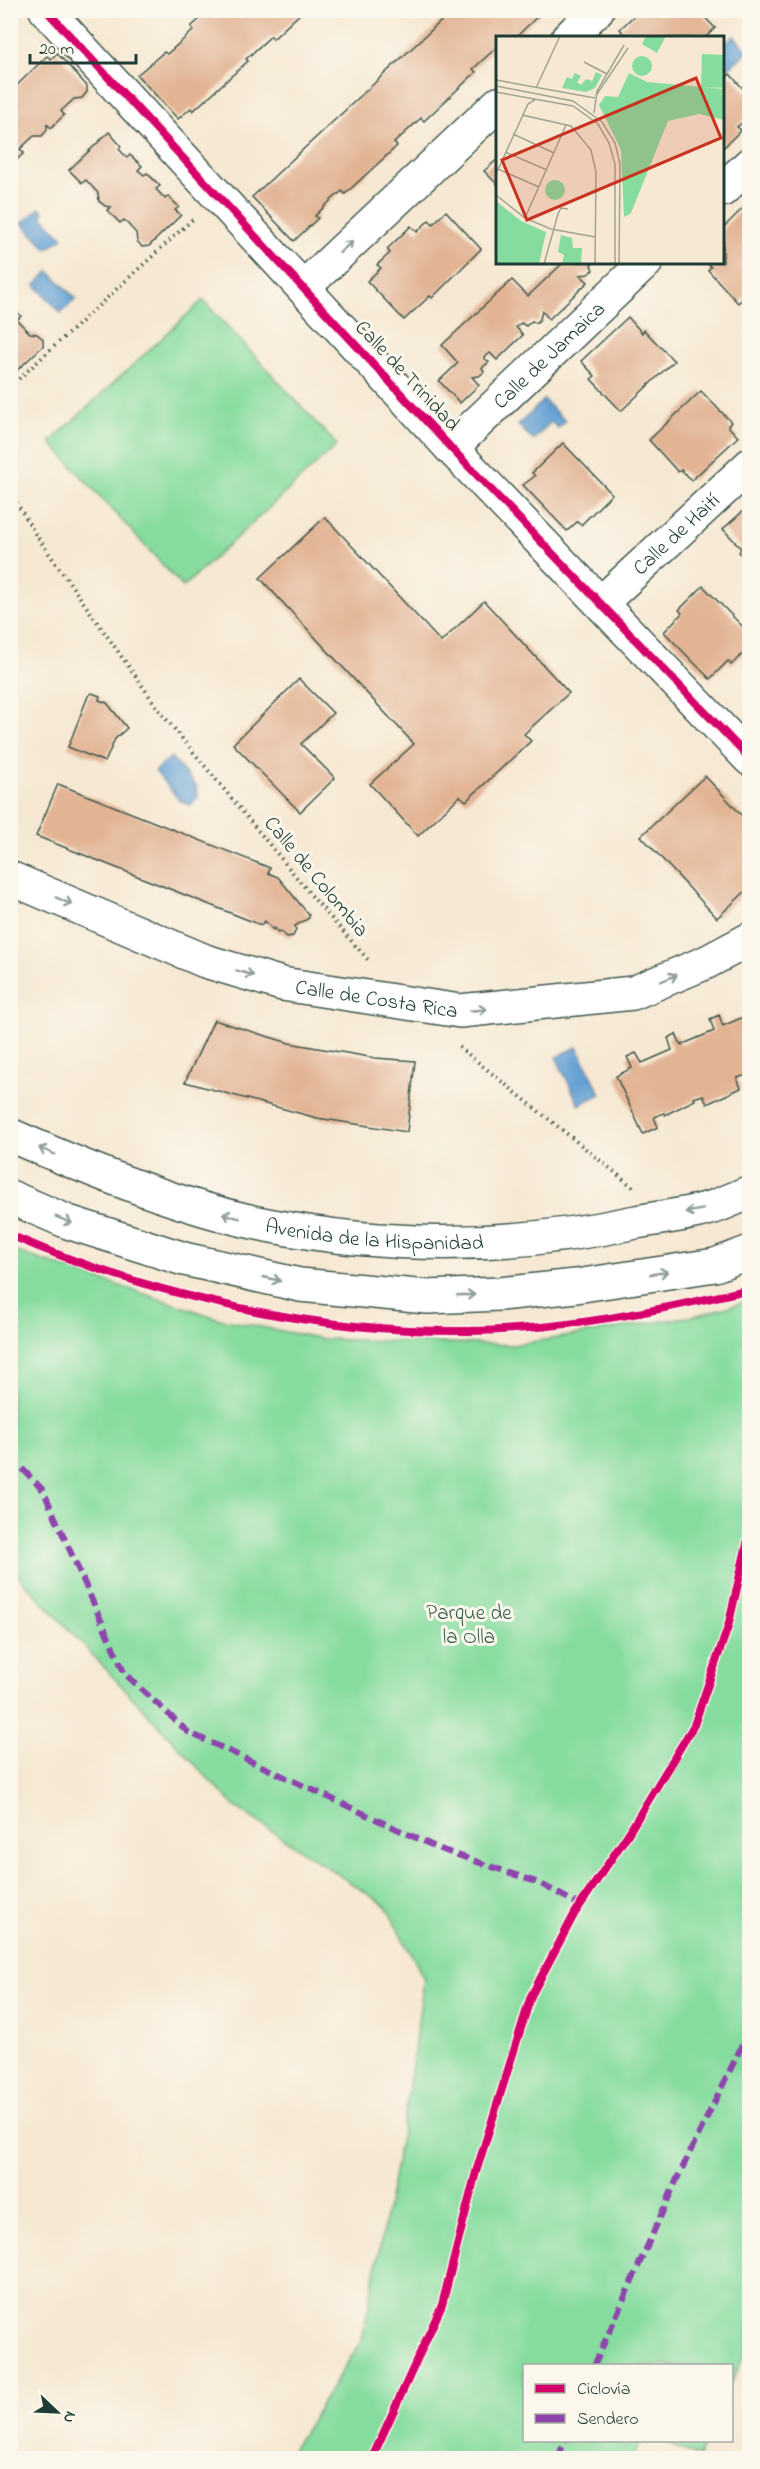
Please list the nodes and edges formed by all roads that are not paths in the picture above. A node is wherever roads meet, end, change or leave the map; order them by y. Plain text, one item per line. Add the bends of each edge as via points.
1 (46, 10) edge
2 (597, 10) edge
3 (570, 36) edge
4 (496, 106) edge
5 (750, 164) edge
6 (724, 189) edge
7 (644, 264) edge
8 (304, 287) junction
9 (451, 448) junction
10 (750, 465) edge
11 (601, 603) junction
12 (750, 759) edge
13 (10, 878) edge
14 (750, 939) edge
15 (10, 1135) edge
16 (750, 1192) edge
17 (10, 1197) edge
18 (750, 1252) edge

1 - 8 street, Calle de Trinidad via 216,197
2 - 3 street
8 -> 4 street
5 - 6 street
7 - 9 street, Calle de Jamaica
8 - 9 street, Calle de Trinidad
9 - 11 street, Calle de Trinidad
10 - 11 street, Calle de Haití
11 - 12 street, Calle de Trinidad
13 -> 14 street, Calle de Costa Rica via 206,961 282,984 460,1011 633,993
16 -> 15 street, Avenida de la Hispanidad via 715,1207 583,1234 457,1244 386,1241 267,1225 202,1208 84,1167
17 -> 18 street via 68,1222 184,1259 300,1285 427,1297 576,1286 715,1264

